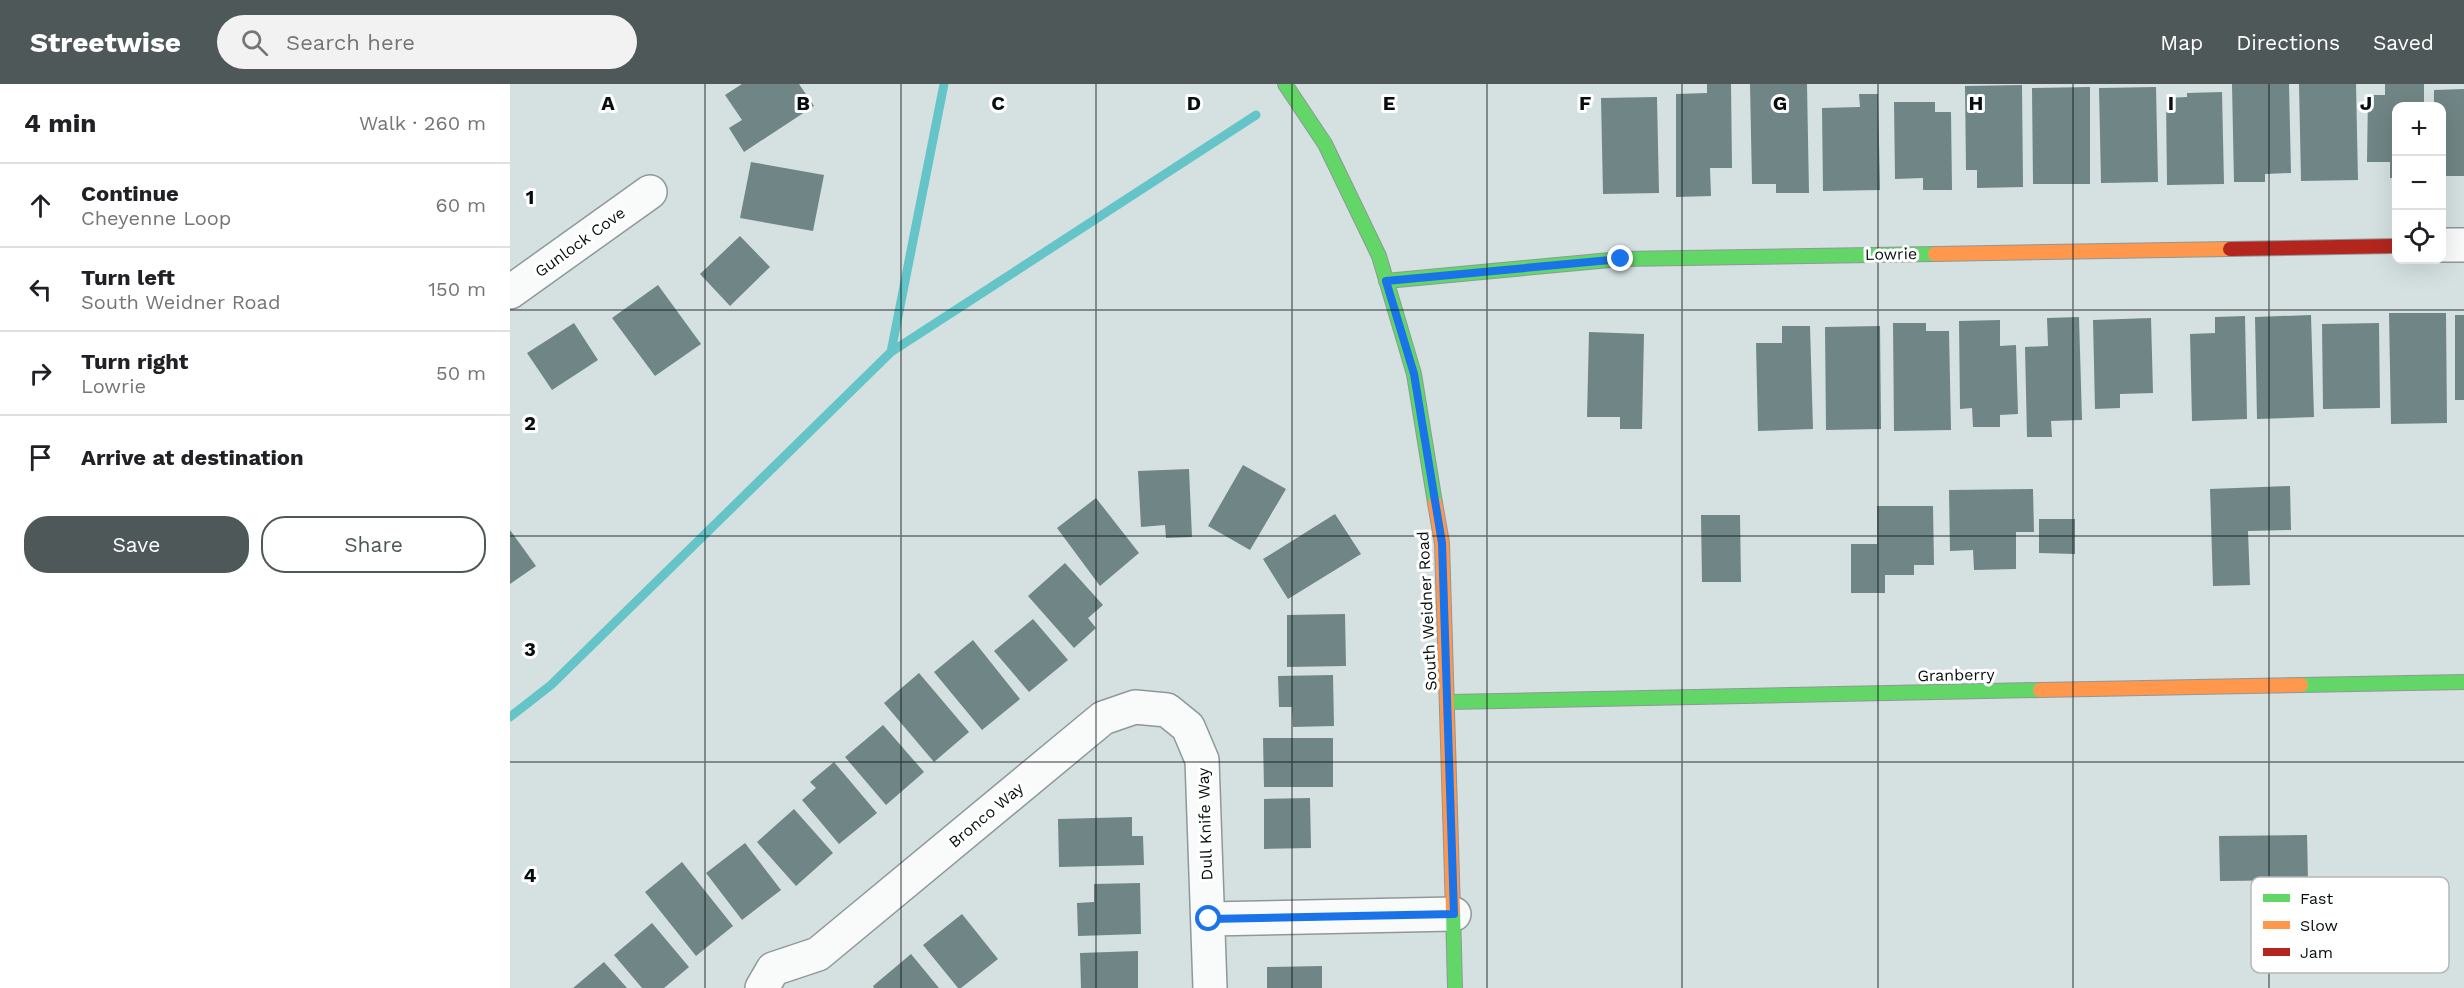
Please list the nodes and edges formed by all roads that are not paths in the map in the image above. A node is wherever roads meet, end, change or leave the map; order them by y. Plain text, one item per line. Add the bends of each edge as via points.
1 (1285, 84) edge
2 (650, 192) dead end
3 (2446, 245) edge
4 (2464, 245) edge
5 (2392, 246) edge
6 (1386, 281) junction
7 (510, 292) edge
8 (2464, 682) edge
9 (1449, 702) junction
10 (1167, 710) joint
11 (1454, 914) junction
12 (1209, 919) junction
13 (818, 954) junction
14 (762, 988) edge
15 (799, 988) edge
16 (1210, 988) edge
17 (1455, 988) edge

1 - 6 street, South Weidner Road via 1324,144 1379,255
2 - 7 street, Gunlock Cove
3 - 4 street
5 - 6 street, Lowrie via 1621,259
6 - 9 street, South Weidner Road via 1414,374 1442,543
8 - 9 street, Granberry
9 - 11 street, South Weidner Road
10 - 12 street, Dull Knife Way via 1188,727 1202,760
10 - 13 street, Bronco Way via 1136,706 1103,718
11 - 12 street
11 - 17 street, South Weidner Road
12 - 16 street, Dull Knife Way
13 - 14 street, Bronco Way via 773,969
13 - 15 street, Bronco Way

